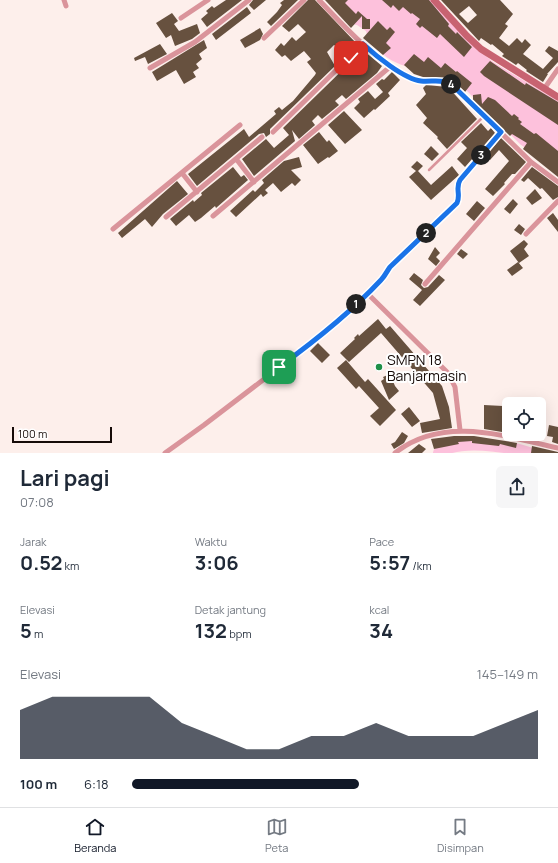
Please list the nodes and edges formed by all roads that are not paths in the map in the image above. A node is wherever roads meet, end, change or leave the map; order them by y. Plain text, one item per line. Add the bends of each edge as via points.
1 (64, 0) edge
2 (208, 0) edge
3 (249, 0) edge
4 (304, 0) edge
5 (319, 0) edge
6 (434, 0) edge
7 (66, 6) dead end
8 (181, 18) dead end
9 (264, 38) dead end
10 (363, 44) junction
11 (391, 66) junction
12 (150, 68) dead end
13 (558, 69) edge
14 (544, 88) junction
15 (558, 97) edge
16 (484, 116) junction
17 (240, 125) dead end
18 (273, 132) dead end
19 (501, 132) junction
20 (262, 137) dead end
21 (237, 160) junction
22 (531, 162) junction
23 (429, 170) dead end
24 (182, 173) junction
25 (254, 182) junction
26 (558, 182) edge
27 (197, 192) junction
28 (558, 201) edge
29 (213, 216) dead end
30 (166, 217) dead end
31 (113, 229) dead end
32 (526, 234) dead end
33 (425, 284) dead end
34 (368, 294) junction
35 (460, 430) junction
36 (558, 448) edge
37 (165, 453) edge
38 (395, 453) edge

1 - 7 street
2 - 8 street
3 - 12 street via 195,42
4 - 9 street
5 - 10 street
6 - 14 street via 481,48
10 - 11 street
10 - 18 street
11 - 16 street via 420,81 450,83
11 - 25 street
13 - 14 street
14 - 15 street
16 - 19 street
16 - 23 lane
17 - 24 street
19 - 22 street
19 - 34 street via 460,180 457,187 457,203 390,267
20 - 21 street
21 - 25 street
21 - 27 street
22 - 26 street
22 - 33 street
24 - 27 street
24 - 31 street
25 - 29 street
27 - 30 street
28 - 32 street
34 - 35 street via 448,373 455,387
34 - 37 street via 310,344
35 - 36 street via 494,434
35 - 38 street via 428,436 408,444

